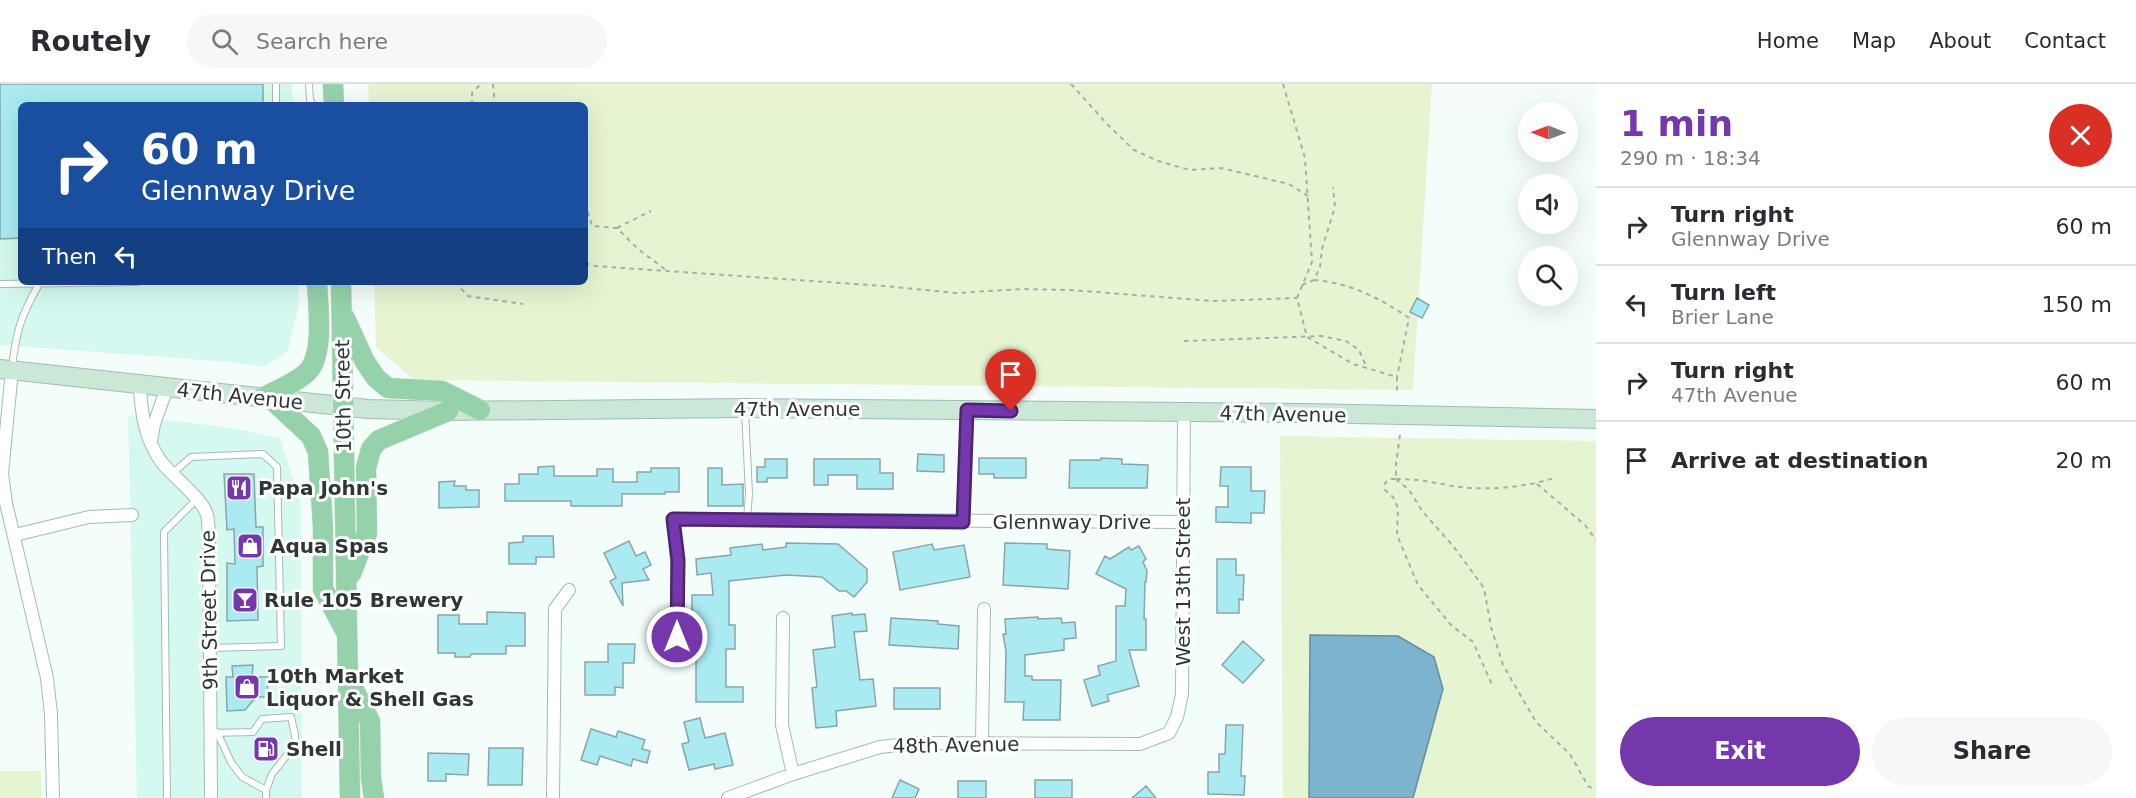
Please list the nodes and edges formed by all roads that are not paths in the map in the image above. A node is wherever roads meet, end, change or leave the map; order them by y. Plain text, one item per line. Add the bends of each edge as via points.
1 (276, 84) edge
2 (309, 84) edge
3 (333, 84) edge
4 (276, 102) edge
5 (312, 102) edge
6 (333, 102) edge
7 (0, 285) edge
8 (18, 285) edge
9 (38, 285) edge
10 (317, 285) edge
11 (341, 285) edge
12 (342, 312) junction
13 (6, 370) edge
14 (140, 385) junction
15 (167, 388) junction
16 (266, 398) junction
17 (343, 407) junction
18 (745, 408) junction
19 (480, 410) junction
20 (967, 410) junction
21 (448, 411) junction
22 (1184, 413) junction
23 (1596, 419) edge
24 (151, 442) junction
25 (173, 473) junction
26 (196, 500) junction
27 (132, 515) dead end
28 (747, 520) junction
29 (963, 522) junction
30 (1184, 522) junction
31 (15, 535) junction
32 (347, 585) junction
33 (569, 590) dead end
34 (984, 609) dead end
35 (783, 618) dead end
36 (677, 637) dead end
37 (348, 638) junction
38 (211, 648) junction
39 (349, 678) junction
40 (214, 733) junction
41 (1156, 740) joint
42 (982, 743) junction
43 (793, 774) junction
44 (266, 790) junction
45 (53, 798) edge
46 (167, 798) edge
47 (211, 798) edge
48 (266, 798) edge
49 (350, 798) edge
50 (374, 798) edge
51 (553, 798) edge
52 (728, 798) edge

1 - 4 lane
2 - 5 lane
3 - 6 main road
7 - 8 lane
9 - 13 lane via 22,315
10 - 16 main road via 317,349 309,369
11 - 12 main road, 10th Street
12 - 17 main road, 10th Street
12 - 19 main road via 365,363 388,388 442,391
13 - 14 main road, 47th Avenue
13 - 31 street via 2,474
14 - 15 main road, 47th Avenue
14 - 24 street, 9th Street Drive via 141,416
15 - 16 main road, 47th Avenue
15 - 24 street
16 - 17 main road, 47th Avenue
16 - 37 main road via 311,436 318,452 323,589
17 - 21 main road, 47th Avenue
17 - 32 main road, 10th Street
18 - 19 main road, 47th Avenue
18 - 20 main road, 47th Avenue
18 - 28 lane
19 - 21 main road, 47th Avenue
20 - 22 main road, 47th Avenue
20 - 29 street
21 - 32 main road via 379,440 371,449 366,468 367,533
22 - 23 main road, 47th Avenue
22 - 30 street, West 13th Street
24 - 25 street, 9th Street Drive
25 - 26 street, 9th Street Drive
25 - 38 lane via 191,456 263,454 277,467 281,646
26 - 38 street, 9th Street Drive via 206,512 209,535
26 - 46 lane via 164,532
27 - 31 street via 89,517
28 - 29 street, Glennway Drive
28 - 36 street, Glennway Drive via 673,519 678,560
29 - 30 street, Glennway Drive
30 - 41 street, West 13th Street via 1182,694 1169,733
31 - 45 street via 47,678
32 - 37 main road, 10th Street
33 - 51 street via 555,609
34 - 42 street
35 - 43 street via 782,725
37 - 39 main road, 10th Street
38 - 40 street, 9th Street Drive
39 - 49 main road, 10th Street
39 - 50 main road via 370,721
40 - 44 lane via 242,777
40 - 44 lane via 253,732 262,719 291,717 295,745 272,774
40 - 47 street, 9th Street Drive
41 - 42 street, 48th Avenue via 1140,744
42 - 43 street, 48th Avenue via 880,747
43 - 52 street, 48th Avenue
44 - 48 lane

